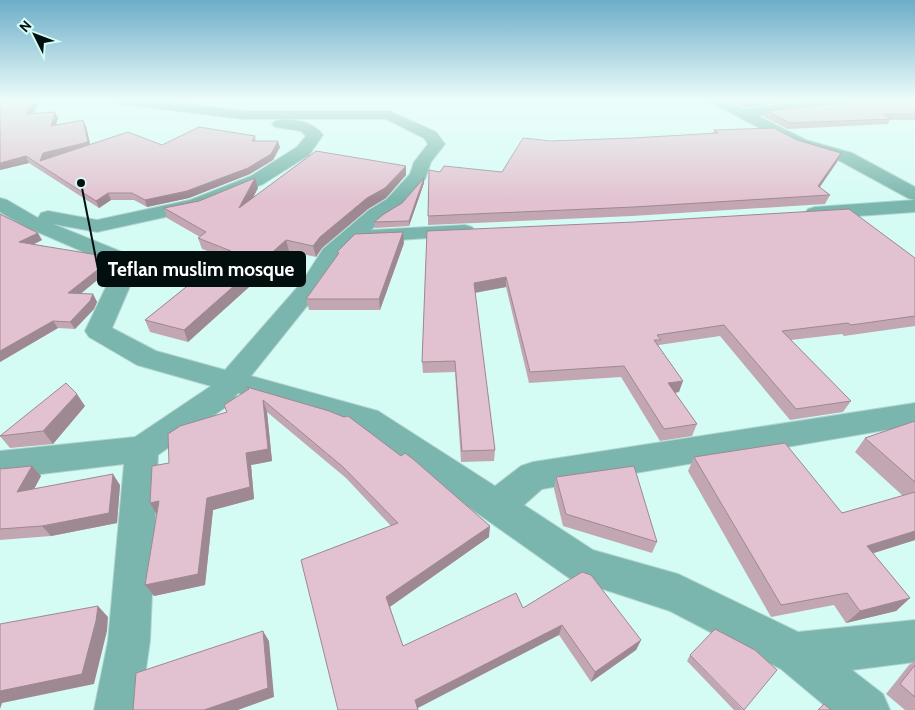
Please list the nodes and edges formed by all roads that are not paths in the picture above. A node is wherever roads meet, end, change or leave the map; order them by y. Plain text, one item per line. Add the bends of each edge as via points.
1 (314, 133) edge
2 (426, 133) edge
3 (781, 133) edge
4 (915, 194) edge
5 (0, 204) edge
6 (915, 206) edge
7 (795, 214) edge
8 (33, 224) junction
9 (486, 229) edge
10 (350, 237) junction
11 (233, 381) junction
12 (915, 414) edge
13 (142, 449) junction
14 (0, 465) edge
15 (497, 506) junction
16 (915, 641) edge
17 (796, 654) junction
18 (117, 710) edge
19 (867, 710) edge

1 - 8 street via 303,151 257,180 195,205 97,226 50,217
2 - 10 street via 437,144 418,170 419,175 394,203
3 - 4 street via 800,143 846,157
5 - 8 street
6 - 7 street
8 - 11 street via 129,263 98,331 147,358
9 - 10 street
10 - 11 street via 330,254 311,286
11 - 13 street via 219,396
11 - 15 street via 367,419
12 - 15 street via 533,476
13 - 14 street
13 - 18 street via 129,641
15 - 17 street via 582,565 678,594
16 - 17 street
17 - 19 street

